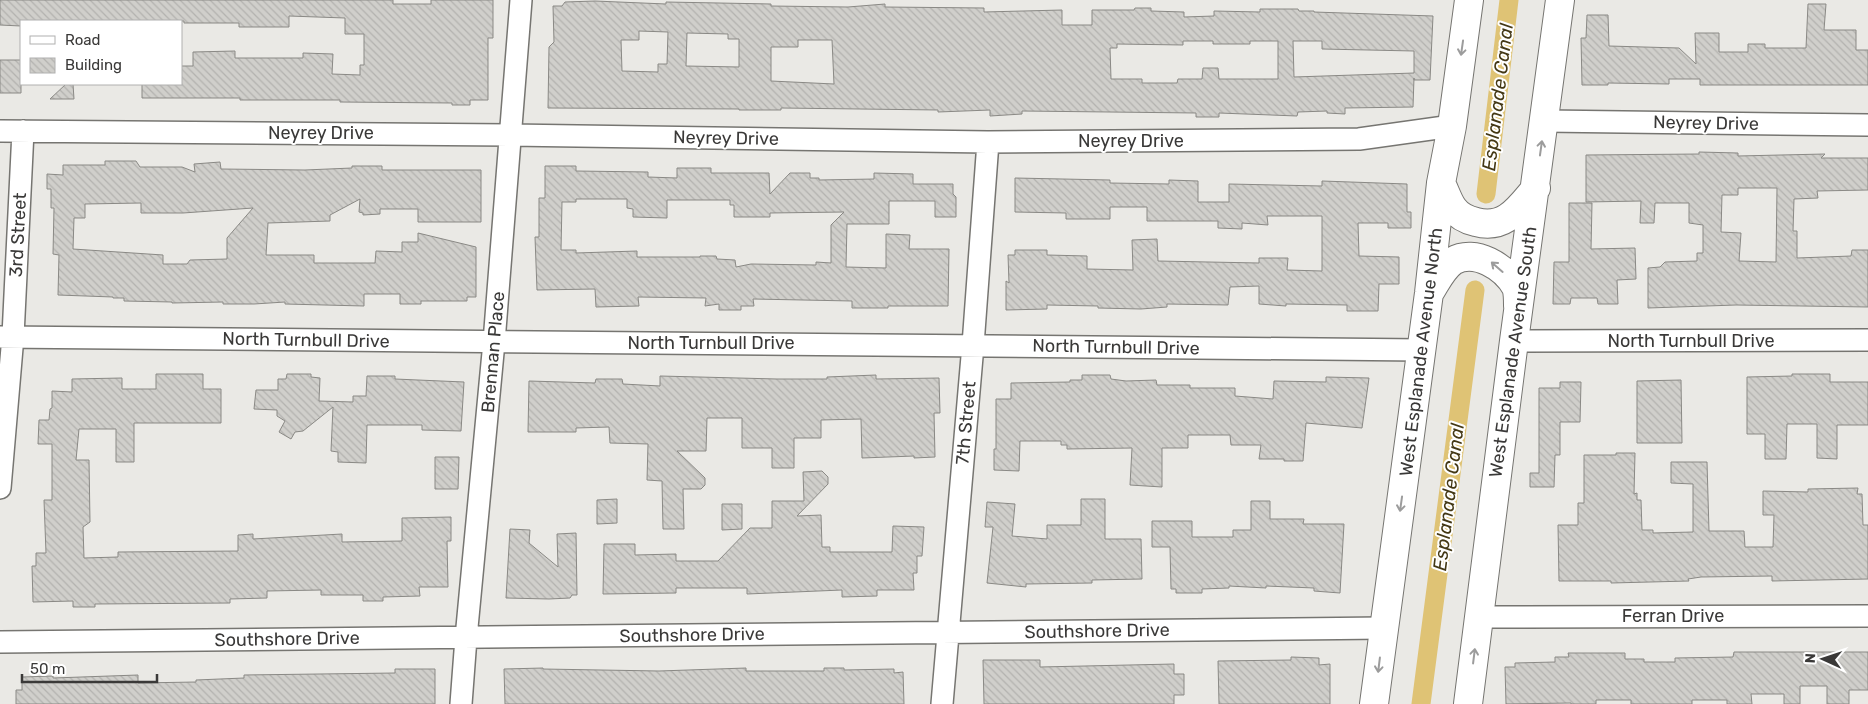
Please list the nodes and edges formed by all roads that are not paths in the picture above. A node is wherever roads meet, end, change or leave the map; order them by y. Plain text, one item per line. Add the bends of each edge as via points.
1 (521, 0) edge
2 (1469, 0) edge
3 (1560, 0) edge
4 (1545, 121) junction
5 (1868, 125) edge
6 (1452, 126) junction
7 (0, 131) edge
8 (23, 131) junction
9 (510, 135) junction
10 (988, 142) junction
11 (1442, 183) junction
12 (1536, 188) junction
13 (1429, 293) junction
14 (1518, 308) junction
15 (6, 336) edge
16 (1868, 340) edge
17 (1514, 341) junction
18 (494, 342) junction
19 (973, 345) junction
20 (1422, 350) junction
21 (0, 488) edge
22 (1868, 616) edge
23 (1479, 617) junction
24 (1384, 628) junction
25 (948, 633) junction
26 (466, 638) junction
27 (0, 642) edge
28 (461, 704) edge
29 (942, 704) edge
30 (1374, 704) edge
31 (1468, 704) edge

1 - 9 street, Brennan Place
2 -> 6 main road, West Esplanade Avenue North
3 - 4 main road, West Esplanade Avenue South
4 - 5 street, Neyrey Drive
12 -> 4 main road, West Esplanade Avenue South
6 - 10 street, Neyrey Drive via 1359,139
6 - 11 main road, West Esplanade Avenue North
7 - 8 street, Neyrey Drive
8 - 9 street, Neyrey Drive
8 - 15 street, 3rd Street
9 - 10 street, Neyrey Drive
9 - 18 street, Brennan Place
10 - 19 street, 7th Street
11 - 12 main road via 1454,209 1466,219 1482,224 1499,223 1515,213
11 - 13 main road, West Esplanade Avenue North
12 - 14 main road, West Esplanade Avenue South
14 -> 13 main road via 1516,288 1505,274 1493,262 1472,256 1456,260 1445,268
13 - 20 main road, West Esplanade Avenue North
14 - 17 main road, West Esplanade Avenue South
15 - 18 street, North Turnbull Drive
15 - 21 street, 3rd Street
16 - 17 street, North Turnbull Drive
17 - 23 main road, West Esplanade Avenue South
18 - 19 street, North Turnbull Drive
18 - 26 street, Brennan Place
19 - 20 street, North Turnbull Drive
19 - 25 street, 7th Street
20 -> 24 main road, West Esplanade Avenue North
22 - 23 street, Ferran Drive
31 -> 23 main road, West Esplanade Avenue South
24 - 25 street, Southshore Drive
24 -> 30 main road, West Esplanade Avenue North
25 - 26 street, Southshore Drive
25 - 29 street, 7th Street
26 - 27 street, Southshore Drive
26 - 28 street, Brennan Place

